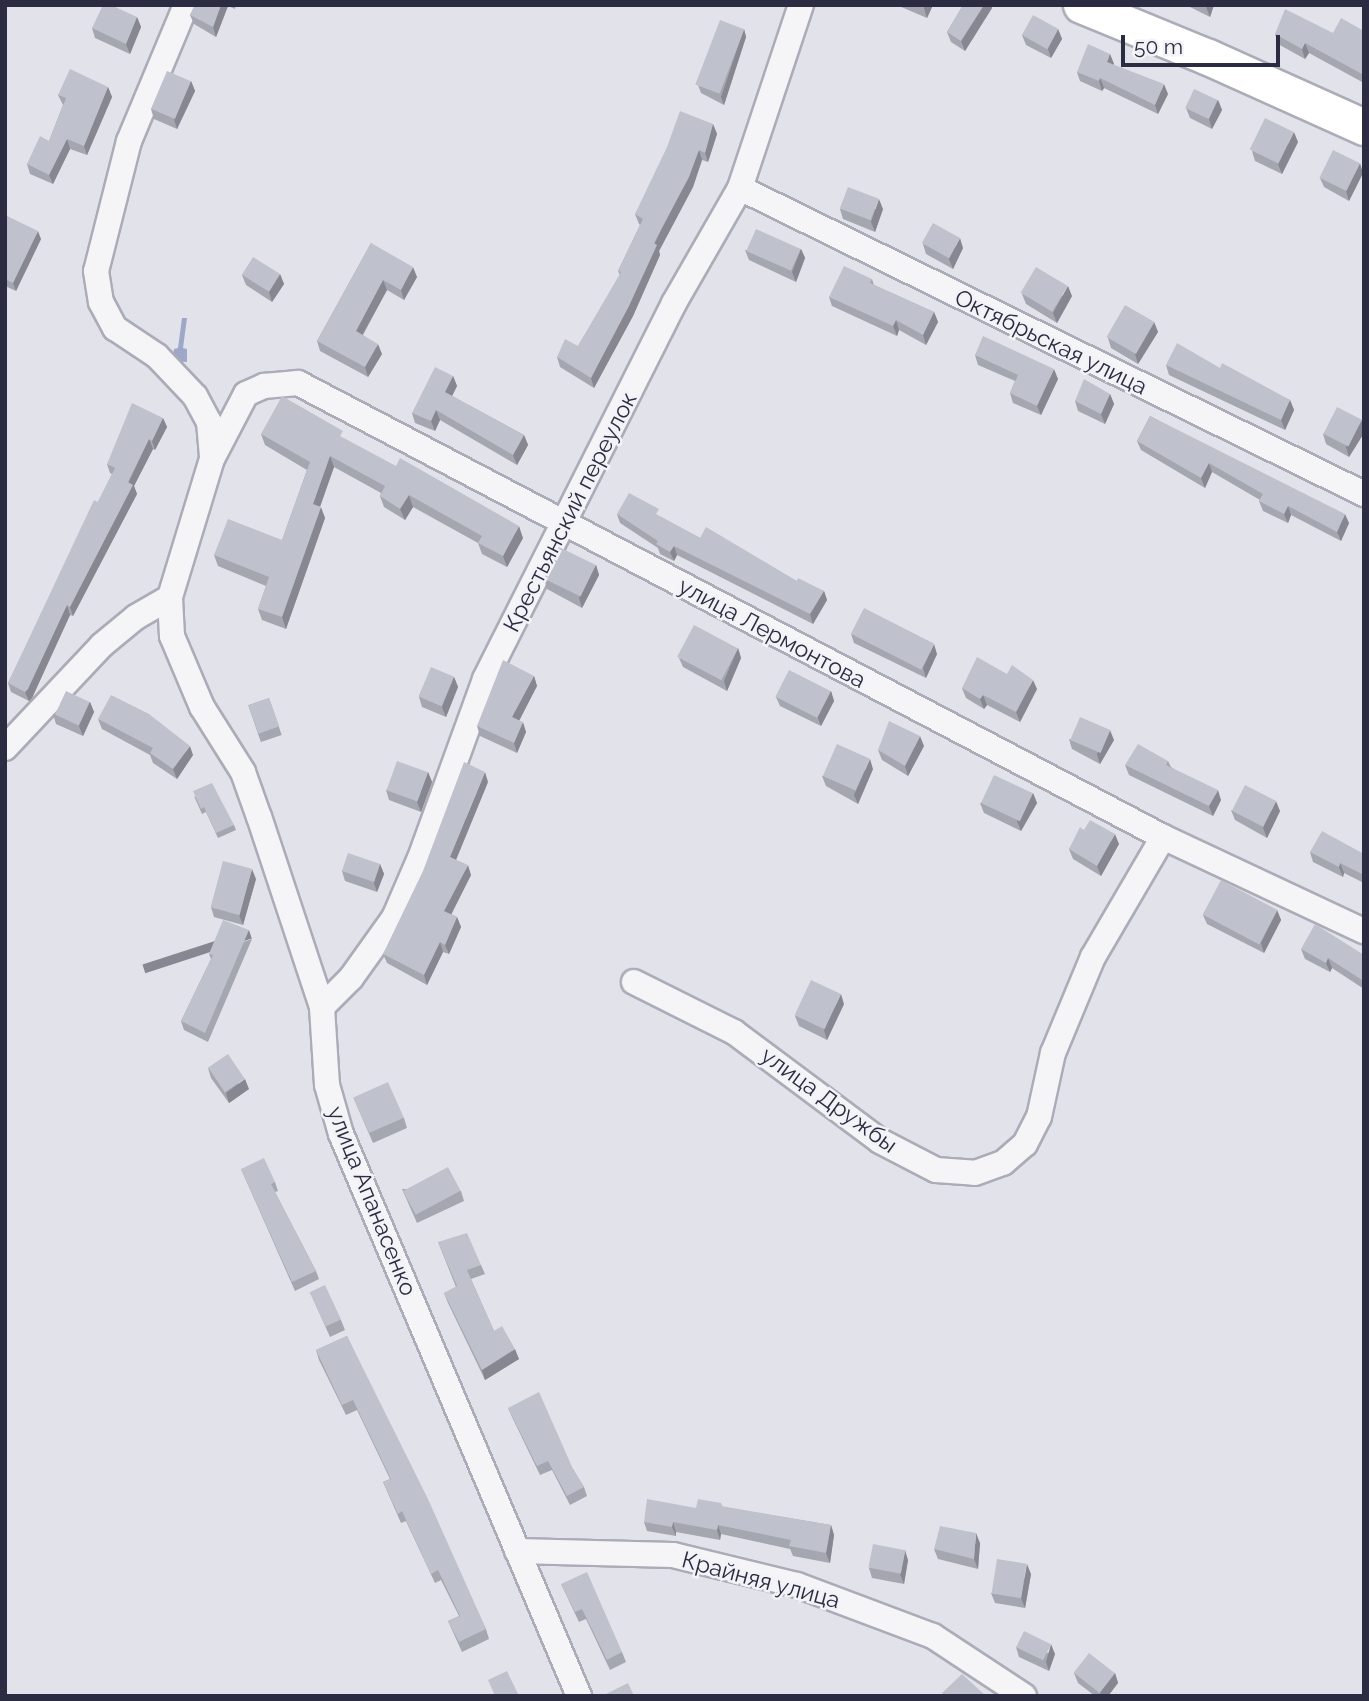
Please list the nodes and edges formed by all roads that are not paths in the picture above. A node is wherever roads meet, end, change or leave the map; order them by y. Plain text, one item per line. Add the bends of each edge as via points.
1 (186, 5) edge
2 (801, 5) edge
3 (1080, 5) edge
4 (1364, 127) edge
5 (740, 188) junction
6 (212, 458) junction
7 (1364, 494) edge
8 (564, 524) junction
9 (170, 597) junction
10 (5, 748) edge
11 (1163, 837) junction
12 (1364, 932) edge
13 (634, 982) dead end
14 (322, 1007) junction
15 (517, 1551) junction
16 (579, 1696) edge
17 (1024, 1696) edge

1 - 6 street via 130,141 96,271 101,302 115,328 157,356 195,396 209,422
2 - 5 street, Крестьянский переулок
3 - 4 street
5 - 7 street, Октябрьская улица
5 - 8 street, Крестьянский переулок via 674,303
6 - 8 street, улица Лермонтова via 246,394 264,386 298,383
6 - 9 street, улица Апанасенко
8 - 11 street, улица Лермонтова
8 - 14 street, Крестьянский переулок via 485,679 394,918 351,978
9 - 10 street via 102,645
9 - 14 street, улица Апанасенко via 172,636 185,673 243,772
11 - 12 street, улица Лермонтова
11 - 13 street, улица Дружбы via 1093,957 1053,1053 1039,1117 1025,1144 1003,1163 975,1173 936,1170 880,1141 734,1032
14 - 15 street, улица Апанасенко via 327,1085 341,1134
15 - 16 street, улица Апанасенко
15 - 17 street, Крайняя улица via 673,1555 797,1585 933,1636

